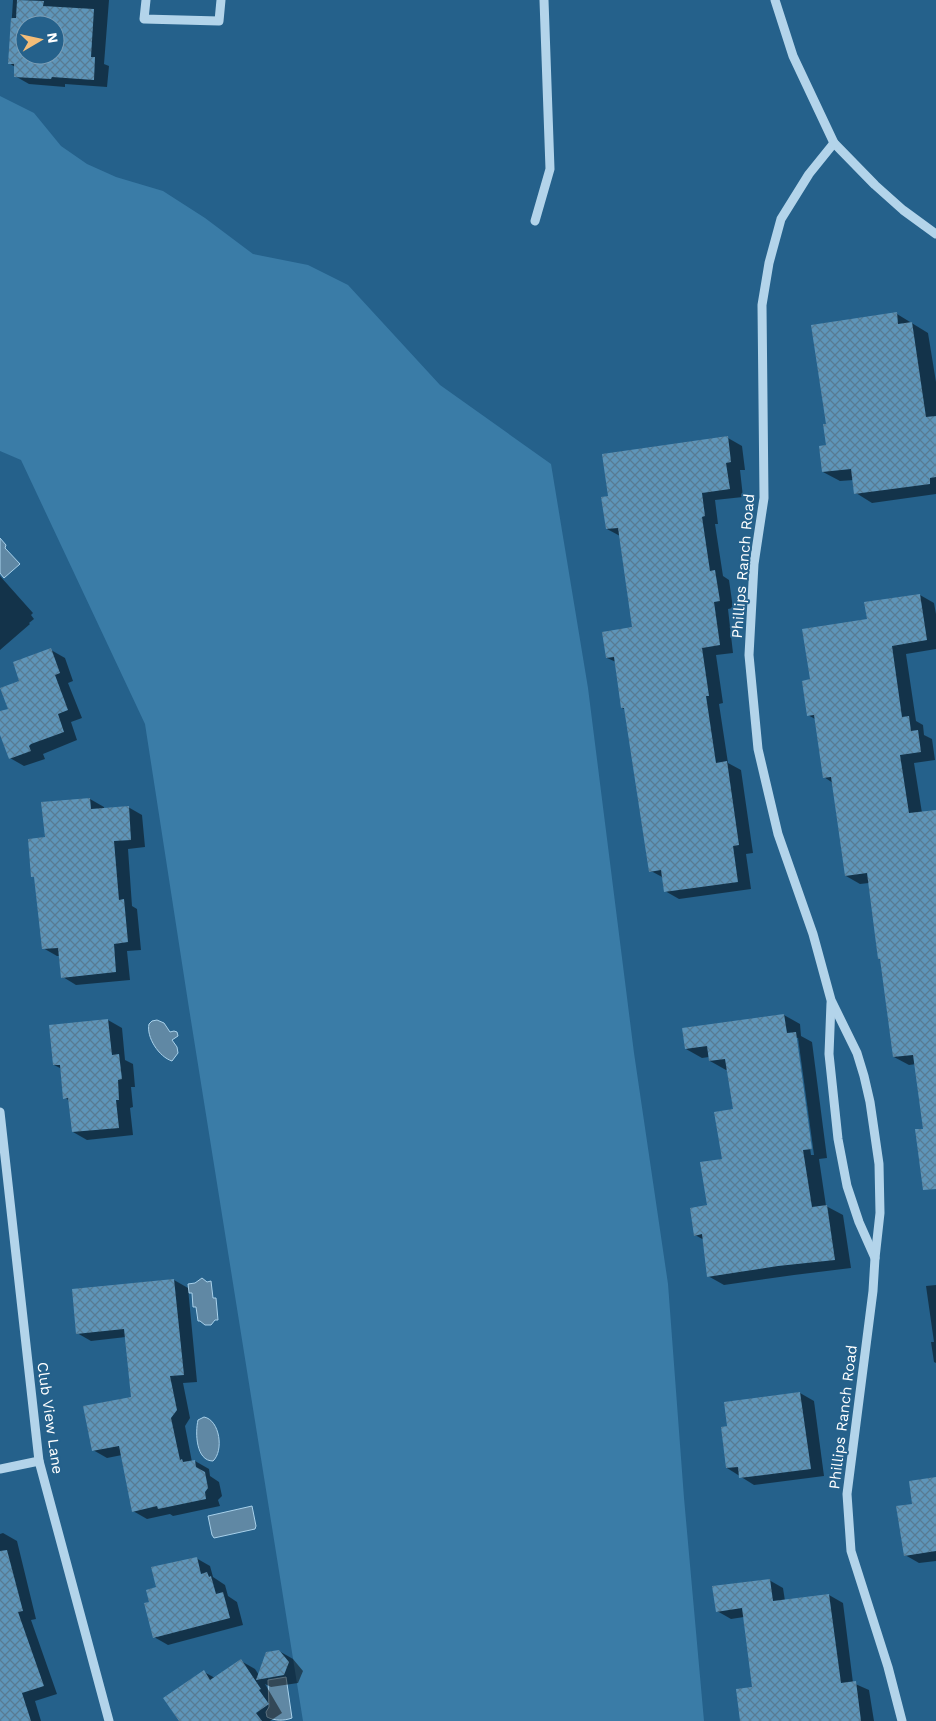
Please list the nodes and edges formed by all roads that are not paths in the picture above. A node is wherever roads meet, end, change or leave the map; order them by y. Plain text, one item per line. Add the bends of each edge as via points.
1 (146, 0) edge
2 (221, 0) edge
3 (544, 0) edge
4 (775, 0) edge
5 (834, 143) junction
6 (535, 221) dead end
7 (936, 234) edge
8 (831, 1000) junction
9 (0, 1112) edge
10 (875, 1258) junction
11 (39, 1461) junction
12 (0, 1469) edge
13 (108, 1721) edge
14 (902, 1721) edge

1 - 2 street via 144,19 219,21
3 - 6 street via 550,169
4 - 5 street via 793,56
5 - 7 street via 903,210
5 - 8 street, Phillips Ranch Road via 809,174 781,219 768,263 762,305 764,498 754,564 749,656 758,749 778,834 813,934
8 - 10 street, Phillips Ranch Road via 828,1054 838,1139 847,1186
8 - 10 street, Phillips Ranch Road via 857,1053 870,1102 879,1164 880,1213
9 - 11 street, Club View Lane
10 - 14 street, Phillips Ranch Road via 847,1494 852,1551
11 - 12 street
11 - 13 street, Club View Lane

